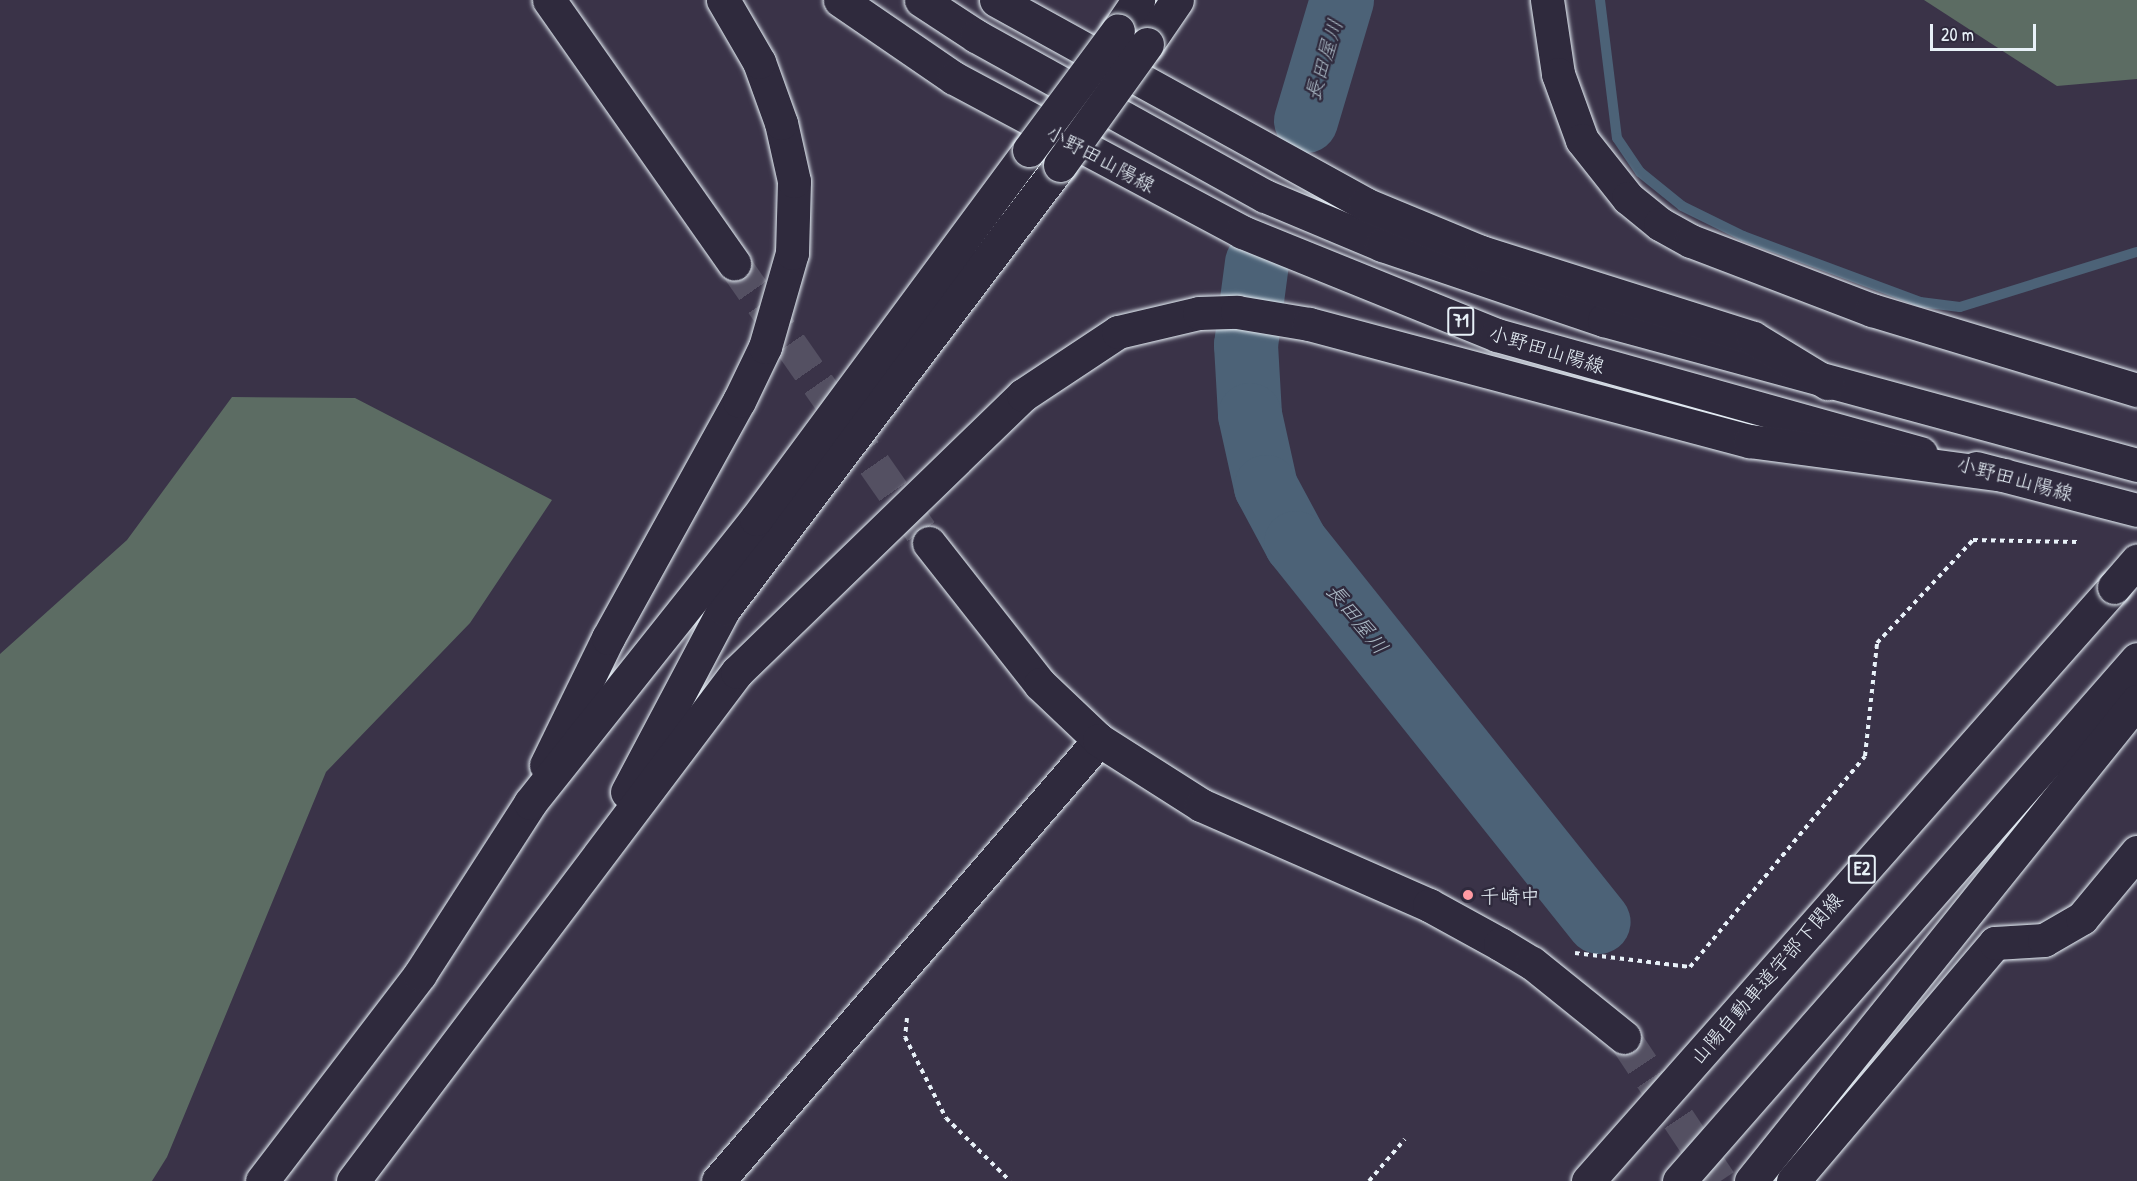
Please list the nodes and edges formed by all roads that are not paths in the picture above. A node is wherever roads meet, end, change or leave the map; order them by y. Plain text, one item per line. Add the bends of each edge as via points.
1 (549, 0) edge
2 (723, 0) edge
3 (840, 0) edge
4 (921, 0) edge
5 (996, 0) edge
6 (1138, 0) edge
7 (1177, 0) edge
8 (1547, 0) edge
9 (734, 263) tunnel mouth
10 (1827, 383) junction
11 (2137, 390) edge
12 (2137, 465) edge
13 (2004, 475) junction
14 (2137, 510) edge
15 (929, 543) tunnel mouth
16 (2137, 561) edge
17 (2137, 659) edge
18 (2137, 701) edge
19 (1099, 740) junction
20 (530, 803) junction
21 (2137, 852) edge
22 (579, 881) junction
23 (1624, 1037) tunnel mouth
24 (319, 1109) junction
25 (1612, 1153) junction
26 (262, 1181) edge
27 (270, 1181) edge
28 (353, 1181) edge
29 (718, 1181) edge
30 (1583, 1181) edge
31 (1588, 1181) edge
32 (1679, 1181) edge
33 (1751, 1181) edge
34 (1793, 1181) edge

1 - 9 main road
2 - 20 main road via 759,62 781,123 794,182 792,253 761,356 608,638
3 - 13 main road, 小野田山陽線 / 71 via 954,78 1108,163 1242,232 1370,285 1497,335
4 - 10 main road, 71 via 976,36 1226,175 1382,245 1604,320
5 - 10 main road via 1365,204 1481,252 1753,338
6 - 20 main road, bridge via 749,529
7 - 22 main road, bridge via 1060,165 724,609
8 - 11 main road via 1558,74 1582,140 1628,198 1660,224 1691,241 1872,310
10 - 12 main road, 71
13 - 14 main road, 小野田山陽線 / 71
13 - 22 main road via 1750,441 1309,324 1237,312 1150,323 1084,351 1023,395 745,664
15 - 19 main road via 1040,684
16 - 25 main road, 山陽自動車道宇部下関線 / E2, bridge
17 - 32 main road
18 - 33 main road
19 - 23 main road via 1201,805 1429,905 1500,944 1532,963
19 - 29 main road
20 - 24 main road via 420,974
21 - 34 main road via 2082,918 2044,940 1995,942
22 - 28 main road
24 - 26 main road
24 - 27 main road
25 - 30 main road
25 - 31 main road, 山陽自動車道宇部下関線 / E2

